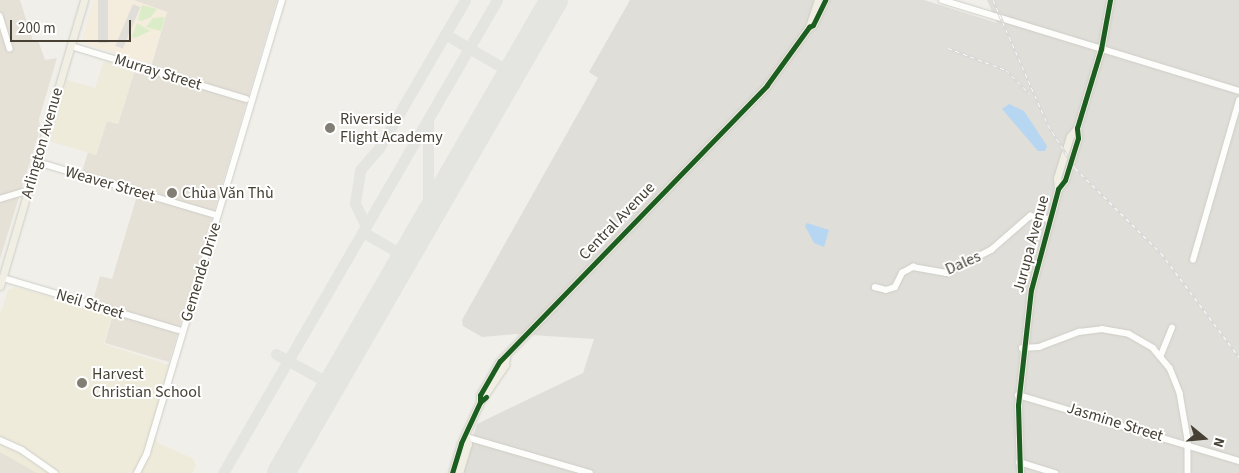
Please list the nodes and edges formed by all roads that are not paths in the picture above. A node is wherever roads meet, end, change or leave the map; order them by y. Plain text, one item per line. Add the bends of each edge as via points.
1 (84, 0) edge
2 (282, 0) edge
3 (818, 0) edge
4 (825, 0) edge
5 (942, 0) edge
6 (1110, 0) edge
7 (0, 16) edge
8 (808, 27) junction
9 (71, 46) junction
10 (10, 48) dead end
11 (1101, 49) junction
12 (1239, 91) edge
13 (246, 99) dead end
14 (1239, 101) edge
15 (37, 162) junction
16 (28, 190) junction
17 (0, 199) edge
18 (213, 214) dead end
19 (1050, 219) junction
20 (1193, 260) dead end
21 (2, 278) junction
22 (0, 286) edge
23 (875, 287) dead end
24 (1172, 328) dead end
25 (178, 330) dead end
26 (1022, 348) junction
27 (1161, 355) junction
28 (1018, 395) junction
29 (466, 436) junction
30 (0, 440) edge
31 (1188, 445) junction
32 (1239, 461) edge
33 (1019, 462) junction
34 (55, 473) edge
35 (136, 473) edge
36 (452, 473) edge
37 (459, 473) edge
38 (590, 473) edge
39 (1020, 473) edge
40 (1055, 473) edge
41 (1188, 473) edge

1 - 9 main road, Arlington Avenue
2 - 35 street, Gemende Drive via 147,453
3 - 8 main road, Central Avenue
4 - 8 main road, Central Avenue via 813,25
5 - 11 street
6 - 11 main road, Jurupa Avenue
7 - 10 street
8 - 29 main road, Central Avenue via 767,85 536,322 506,357 505,365 480,402
9 - 13 street, Murray Street
9 - 15 main road, Arlington Avenue
11 - 12 street
11 - 19 main road, Jurupa Avenue via 1077,128 1070,136 1057,178 1058,190
14 - 20 street
15 - 16 main road, Arlington Avenue
15 - 18 street, Weaver Street
16 - 17 street
16 - 21 main road, Arlington Avenue
19 - 23 street, Dales via 1030,216 991,250 946,273 913,267 902,273 895,287 886,290
19 - 26 main road, Jurupa Avenue via 1031,290
21 - 22 main road, Arlington Avenue
21 - 25 street, Neil Street
24 - 27 street
26 - 27 street via 1039,347 1088,330 1108,329 1138,338
26 - 28 main road, Jurupa Avenue
27 - 31 street via 1178,386
28 - 31 street, Jasmine Street
28 - 33 main road, Jurupa Avenue
29 - 36 main road, Central Avenue
29 - 37 main road, Central Avenue via 468,444
29 - 38 street
30 - 34 street
31 - 32 street, Jasmine Street
31 - 41 street
33 - 39 main road, Jurupa Avenue
33 - 40 street

